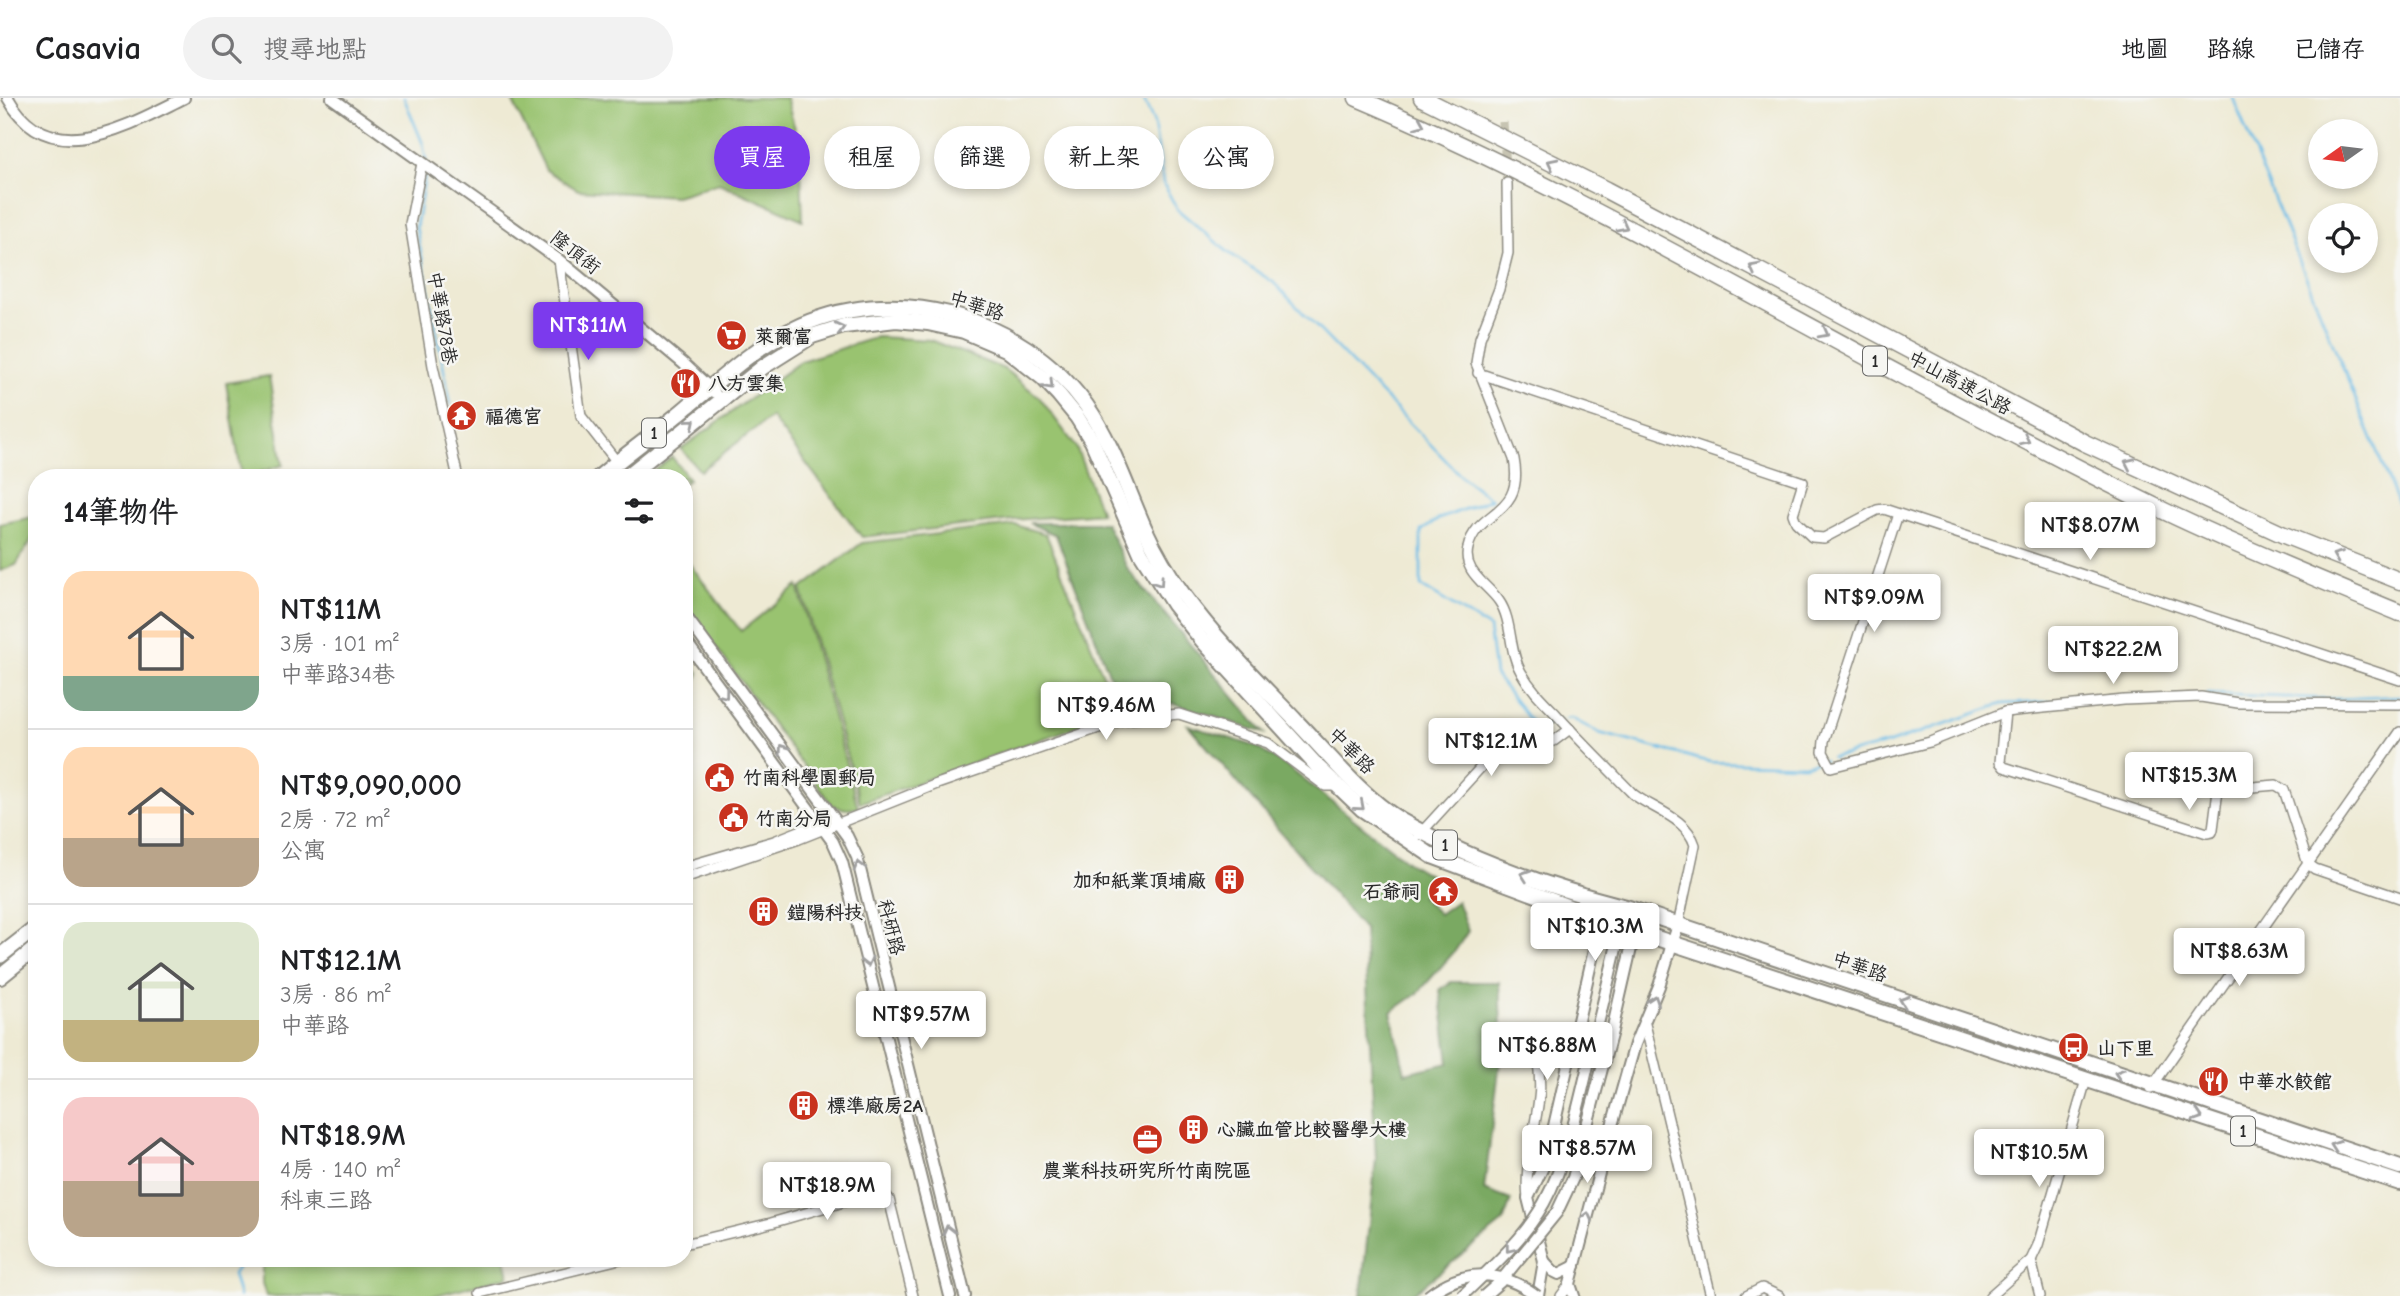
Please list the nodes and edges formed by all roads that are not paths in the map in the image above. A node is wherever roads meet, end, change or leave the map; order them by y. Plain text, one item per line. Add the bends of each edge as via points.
1 (8, 98) edge
2 (184, 98) edge
3 (332, 98) edge
4 (1357, 98) edge
5 (1422, 98) edge
6 (422, 163) junction
7 (1507, 183) tunnel mouth
8 (559, 260) junction
9 (1478, 373) junction
10 (709, 387) junction
11 (720, 400) junction
12 (617, 462) junction
13 (456, 469) edge
14 (609, 469) edge
15 (636, 469) edge
16 (1898, 514) junction
17 (2400, 582) edge
18 (2400, 613) edge
19 (693, 626) edge
20 (693, 651) edge
21 (2400, 680) edge
22 (2400, 705) edge
23 (2005, 712) junction
24 (1568, 728) junction
25 (2400, 732) edge
26 (1349, 776) junction
27 (1338, 787) junction
28 (838, 824) junction
29 (821, 825) junction
30 (1423, 831) junction
31 (1411, 844) junction
32 (693, 864) edge
33 (2308, 864) junction
34 (693, 875) edge
35 (2400, 898) edge
36 (1605, 902) junction
37 (1626, 907) junction
38 (1642, 912) junction
39 (1600, 919) junction
40 (1678, 925) junction
41 (1620, 926) junction
42 (1635, 931) junction
43 (28, 934) edge
44 (1673, 943) junction
45 (28, 954) edge
46 (0, 956) edge
47 (0, 976) edge
48 (1645, 1024) junction
49 (1571, 1050) junction
50 (2091, 1064) junction
51 (2086, 1080) junction
52 (2152, 1084) junction
53 (2146, 1099) junction
54 (2400, 1167) edge
55 (2400, 1183) edge
56 (1528, 1198) junction
57 (693, 1242) edge
58 (2031, 1260) junction
59 (1544, 1261) junction
60 (1575, 1266) junction
61 (589, 1267) edge
62 (1570, 1284) junction
63 (480, 1295) edge
64 (913, 1296) edge
65 (950, 1296) edge
66 (965, 1296) edge
67 (1428, 1296) edge
68 (1462, 1296) edge
69 (1484, 1296) edge
70 (1538, 1296) edge
71 (1561, 1296) edge
72 (1574, 1296) edge
73 (1711, 1296) edge
74 (1746, 1296) edge
75 (1779, 1296) edge
76 (1990, 1296) edge
77 (2040, 1296) edge

1 - 2 street via 34,127 75,139 108,132
3 - 6 street
4 -> 18 highway, 中山高速公路 / 1 via 1440,133 1604,215 2165,511
17 -> 5 highway, 中山高速公路 / 1 via 2284,535 2085,443
6 - 8 street, 隆頂街
6 - 13 street, 中華路78巷 via 410,224 433,366
7 - 9 street via 1508,253 1477,350
8 - 10 street, 隆頂街
8 - 12 street via 581,416
9 - 16 street via 1803,482 1793,514 1812,537 1824,538 1877,510
9 - 24 street via 1517,474 1515,489 1504,506 1473,536 1467,559 1472,572 1500,602 1520,672
10 - 11 street, 隆頂街
10 - 12 main road, 中華路 / 1
10 - 26 main road, 中華路 / 1 via 788,331 832,314 869,308 945,313 1023,344 1056,369 1105,435 1155,549 1185,597
15 -> 11 main road, 中華路 / 1
11 -> 27 main road, 中華路 / 1 via 799,342 858,324 928,323 964,331 1006,349 1043,377 1077,417 1141,553 1174,605
12 - 14 main road, 中華路 / 1
16 - 21 street
16 - 23 street via 1824,741 1826,760 1830,767 1930,742
28 -> 19 street, 科研路
20 -> 29 street, 科研路
22 - 23 street via 2238,703 2201,697
23 - 33 street via 2000,762 2004,767 2207,833 2214,829 2218,790 2280,787
24 - 30 street via 1546,743 1518,737 1503,743
24 - 40 street via 1633,794 1674,818 1693,837
25 - 33 street
26 - 27 street
26 - 30 main road, 中華路 / 1 via 1398,818
27 - 28 street via 1325,786 1268,743 1179,714 1122,720 937,784
27 -> 31 main road, 中華路 / 1
28 - 29 street
66 -> 28 street, 科研路 via 858,858
29 - 32 street
29 - 34 street
29 -> 65 street, 科研路 via 842,862
30 - 31 street
36 -> 30 main road, 中華路 / 1 via 1482,861
31 - 39 main road, 中華路 / 1 via 1449,864
33 - 35 street
33 - 52 street
36 - 37 main road, 中華路 / 1
36 - 39 street
37 - 38 main road, 中華路 / 1
37 - 41 street
38 - 40 main road, 中華路 / 1
38 - 42 street
39 - 41 main road, 中華路 / 1
39 - 49 street
40 - 44 street
50 -> 40 main road, 中華路 / 1
41 - 42 main road, 中華路 / 1
41 -> 68 street, bridge via 1559,1169 1543,1204 1503,1257
42 - 44 main road, 中華路 / 1
42 - 69 street, bridge via 1573,1178 1557,1212
43 - 46 main road
48 -> 44 street
44 - 51 main road, 中華路 / 1
45 - 47 main road
60 -> 48 street via 1635,1044
48 - 73 street
49 - 56 street via 1546,1161
49 - 56 street via 1538,1059 1539,1096 1528,1157
50 - 51 main road
52 -> 50 main road, 中華路 / 1
51 - 53 main road, 中華路 / 1
51 - 58 street
52 - 53 street
54 -> 52 main road, 中華路 / 1
53 -> 55 main road, 中華路 / 1
56 - 59 street
57 - 64 street via 885,1194
58 - 76 street
58 - 77 street
59 - 60 street via 1559,1274
59 - 70 street
60 - 62 street
61 - 63 street
62 - 71 street
62 - 72 street
67 - 70 street, bridge via 1446,1283 1470,1275 1497,1276
74 - 75 street via 1762,1288

